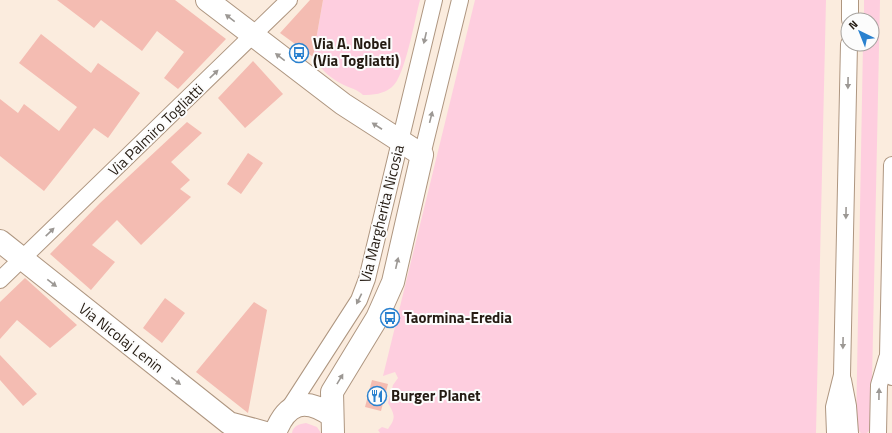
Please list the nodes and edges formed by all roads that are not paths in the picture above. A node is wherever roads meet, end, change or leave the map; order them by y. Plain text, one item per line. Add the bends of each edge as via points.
1 (207, 0) edge
2 (289, 0) edge
3 (434, 0) edge
4 (460, 0) edge
5 (850, 0) edge
6 (850, 12) edge
7 (254, 36) junction
8 (849, 52) edge
9 (400, 141) junction
10 (422, 155) junction
11 (892, 165) edge
12 (0, 241) edge
13 (22, 259) junction
14 (0, 280) edge
15 (888, 356) junction
16 (842, 375) junction
17 (892, 377) edge
18 (288, 410) junction
19 (333, 425) edge
20 (266, 433) edge
21 (275, 433) edge
22 (835, 433) edge
23 (850, 433) edge
24 (878, 433) edge

7 -> 1 main road
2 - 7 street, Via Palmiro Togliatti
3 -> 9 street, Via Margherita Nicosia
10 -> 4 street, Via Margherita Nicosia
5 - 6 street
9 -> 7 main road via 343,104
13 -> 7 street, Via Palmiro Togliatti
8 -> 16 street
9 - 10 main road
9 -> 18 street, Via Margherita Nicosia via 367,279 359,300
19 -> 10 main road, Via Margherita Nicosia via 332,392 377,318 393,282
11 - 15 street
12 - 13 main road, Via Nicolaj Lenin
13 - 14 street, Via Palmiro Togliatti
13 -> 20 main road, Via Nicolaj Lenin via 229,424
15 - 17 street
24 -> 15 street via 879,385
16 - 22 street via 834,407
16 - 23 street
18 - 19 main road via 302,405 319,407
18 - 21 main road via 280,420

